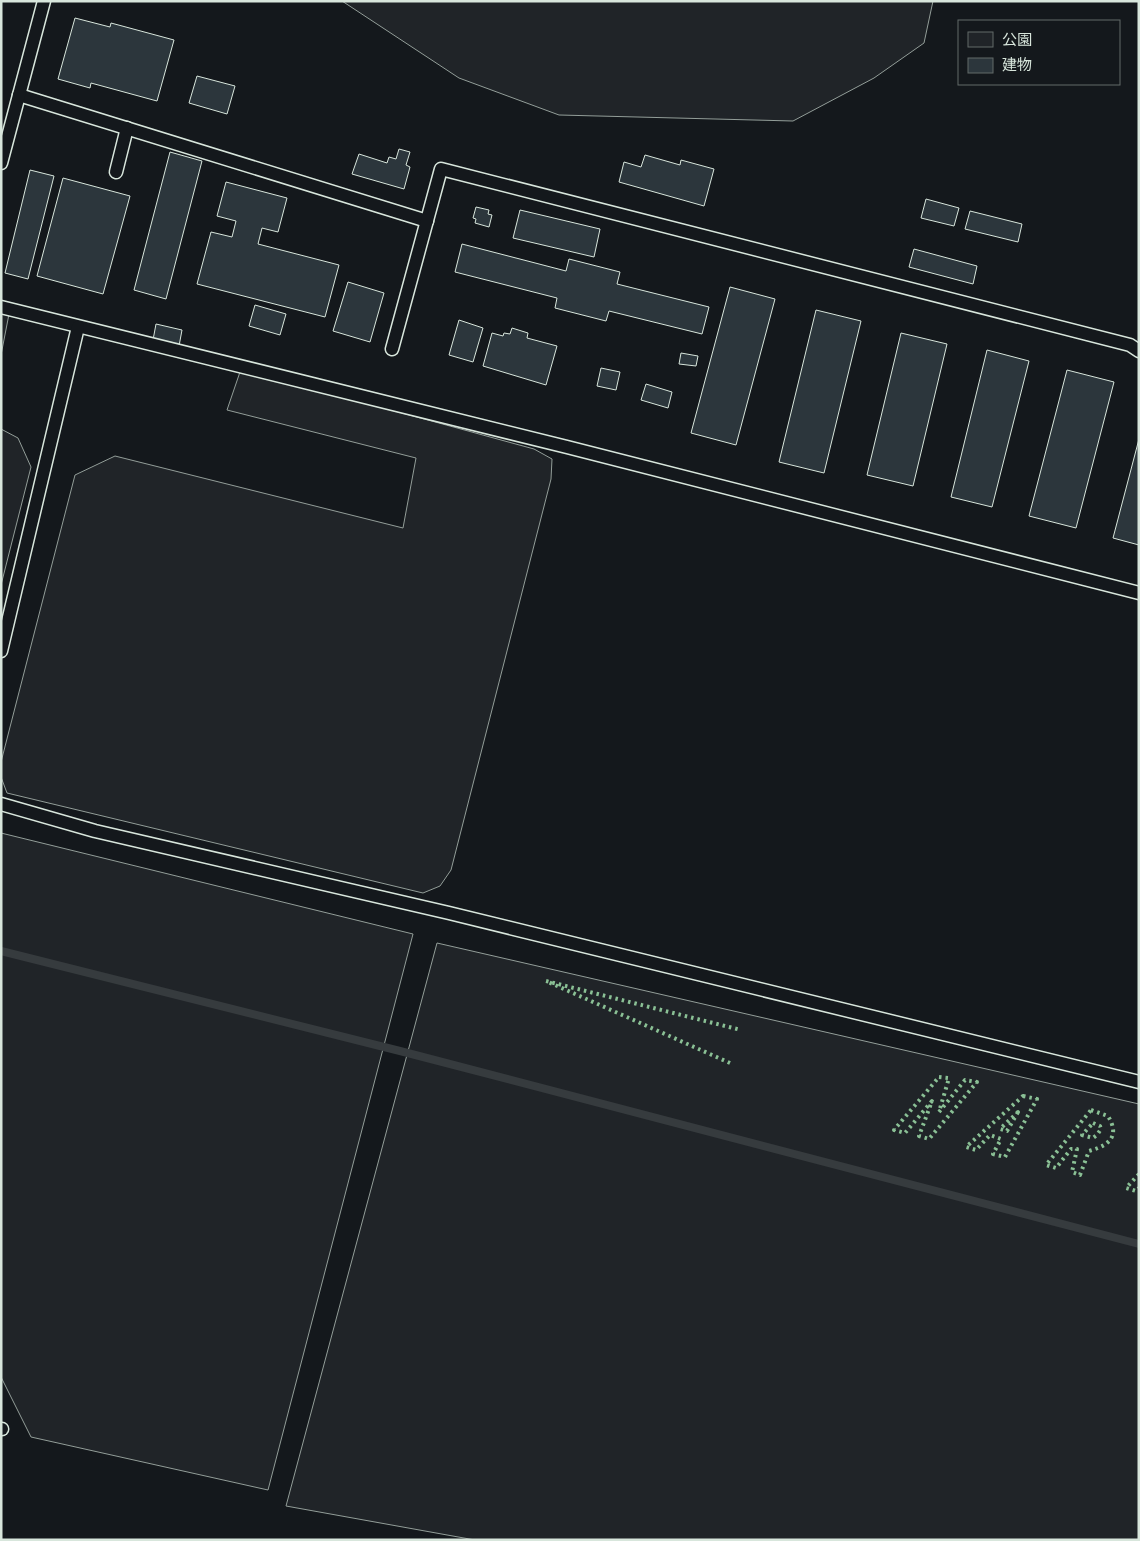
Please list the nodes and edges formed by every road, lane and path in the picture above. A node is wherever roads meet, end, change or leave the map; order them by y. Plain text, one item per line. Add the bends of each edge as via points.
1 (44, 1) edge
2 (19, 95) junction
3 (127, 128) junction
4 (1, 163) edge
5 (116, 172) dead end
6 (427, 221) junction
7 (1, 307) edge
8 (78, 327) junction
9 (392, 349) dead end
10 (1139, 351) edge
11 (1139, 593) edge
12 (1, 651) edge
13 (1, 804) edge
14 (1139, 1082) edge

1 - 2 lane
2 - 3 lane
2 - 4 lane
3 - 5 lane
3 - 6 lane
6 - 9 lane
6 - 10 lane via 441,169 1130,345
7 - 8 lane
8 - 11 lane via 576,449
8 - 12 lane
13 - 14 lane via 95,831 458,915

